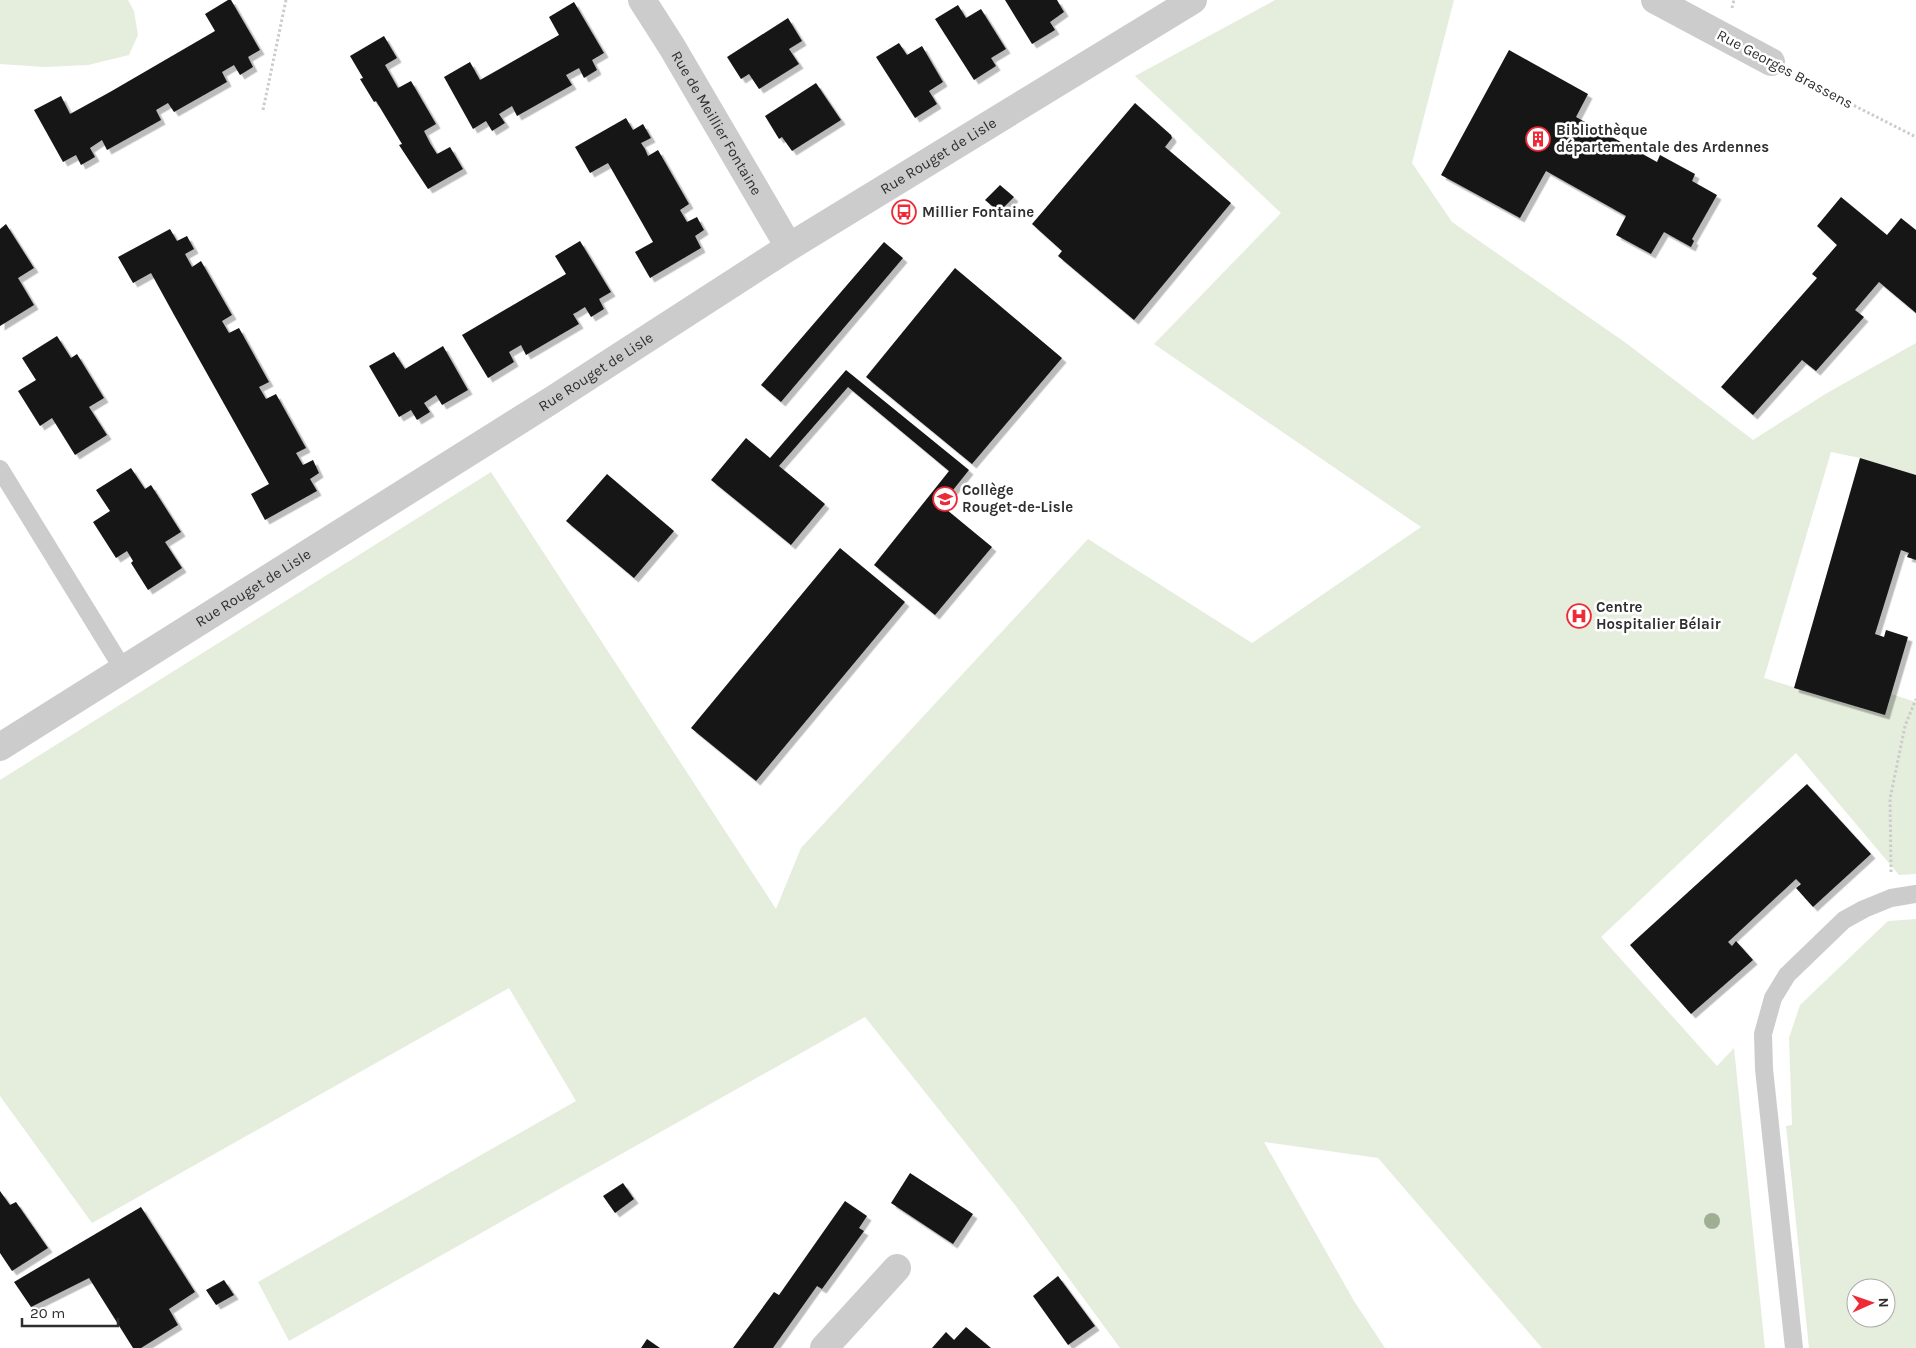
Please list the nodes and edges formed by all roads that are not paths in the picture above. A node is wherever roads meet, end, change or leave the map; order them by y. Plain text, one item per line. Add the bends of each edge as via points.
1 (642, 0) edge
2 (1193, 0) edge
3 (1655, 0) edge
4 (1771, 62) road end
5 (789, 247) junction
6 (0, 469) edge
7 (123, 669) junction
8 (0, 747) edge
9 (1916, 894) edge
10 (897, 1268) dead end
11 (824, 1348) edge
12 (1794, 1348) edge

1 - 5 street, Rue de Meillier Fontaine
2 - 5 street, Rue Rouget de Lisle
3 - 4 street, Rue Georges Brassens
5 - 7 street, Rue Rouget de Lisle
6 - 7 lane
7 - 8 street, Rue Rouget de Lisle
9 - 12 lane via 1891,898 1844,920 1787,975 1773,998 1763,1034
10 - 11 street

